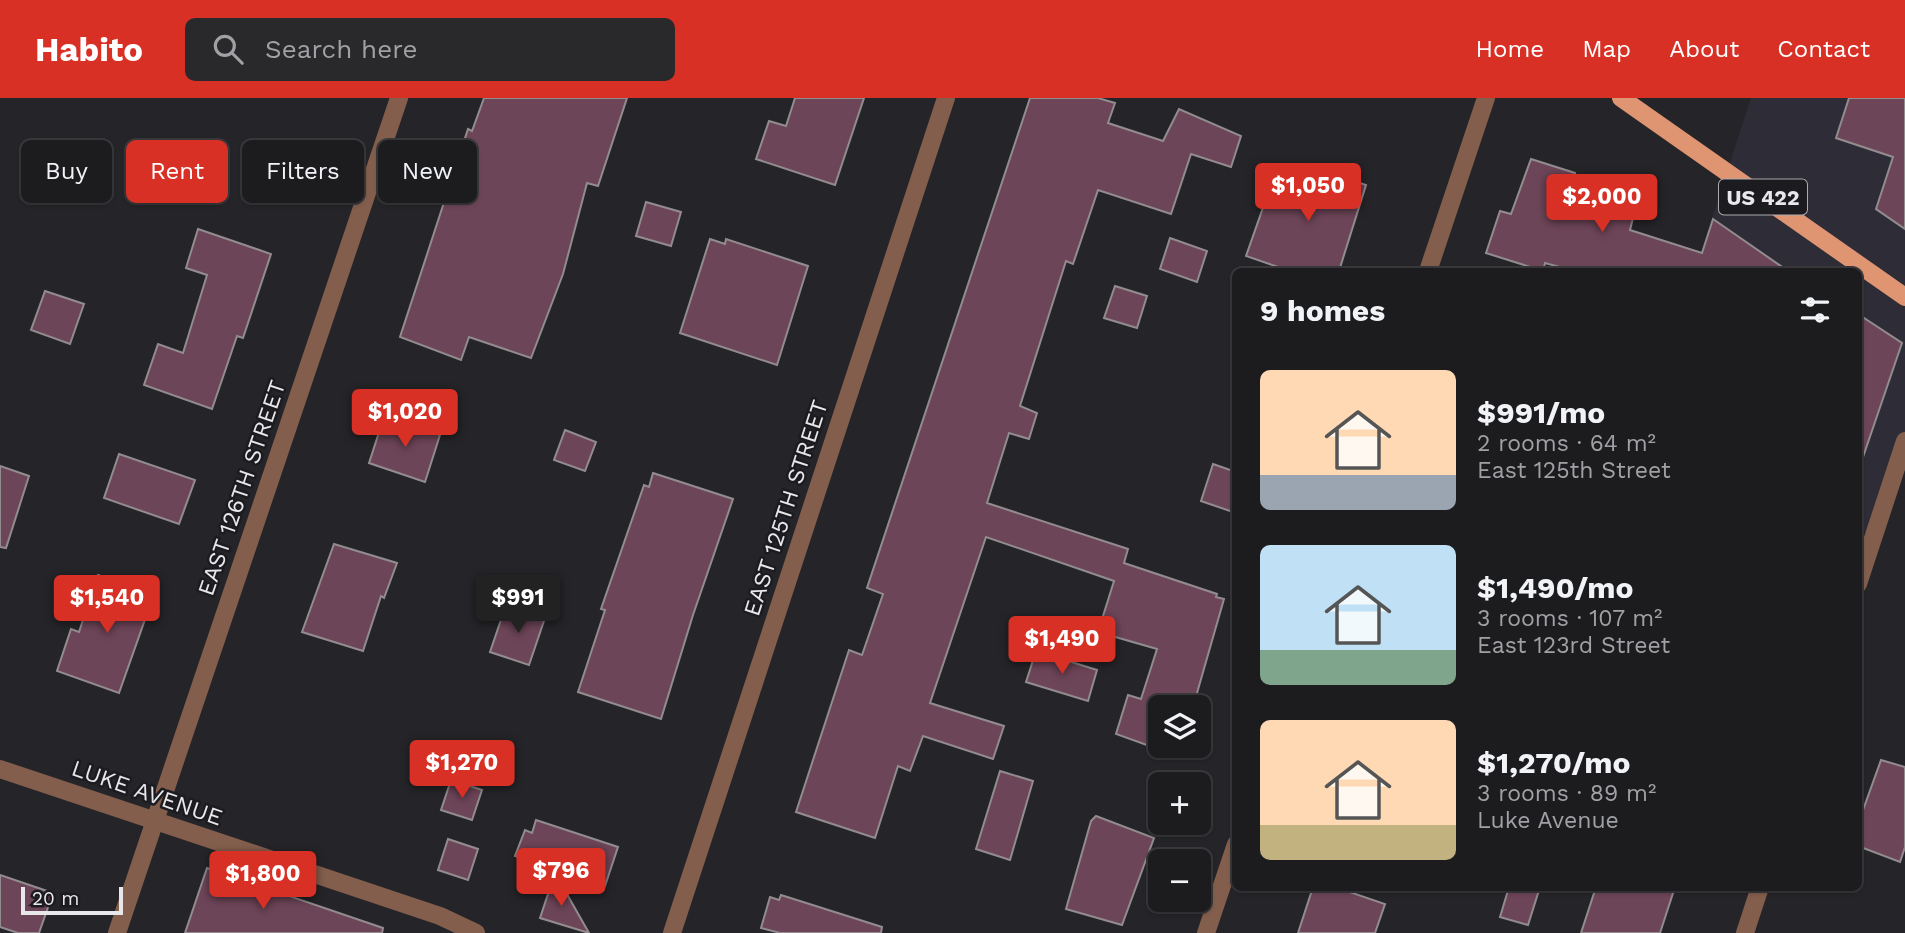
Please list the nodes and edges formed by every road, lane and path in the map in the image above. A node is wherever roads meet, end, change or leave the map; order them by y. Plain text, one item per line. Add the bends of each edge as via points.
1 (399, 98) edge
2 (946, 98) edge
3 (1486, 98) edge
4 (1621, 98) edge
5 (1428, 268) edge
6 (1905, 297) edge
7 (1905, 441) edge
8 (1862, 572) edge
9 (0, 769) edge
10 (155, 822) junction
11 (1232, 856) edge
12 (1759, 891) edge
13 (117, 933) edge
14 (476, 933) edge
15 (672, 933) edge
16 (1206, 933) edge
17 (1745, 933) edge

1 - 10 street, EAST 126TH STREET
2 - 15 street, EAST 125TH STREET
3 - 5 street
4 - 6 main road, US 422
7 - 8 street
9 - 10 street, LUKE AVENUE
10 - 13 street, EAST 126TH STREET
10 - 14 street, LUKE AVENUE via 440,916
11 - 16 street
12 - 17 street

